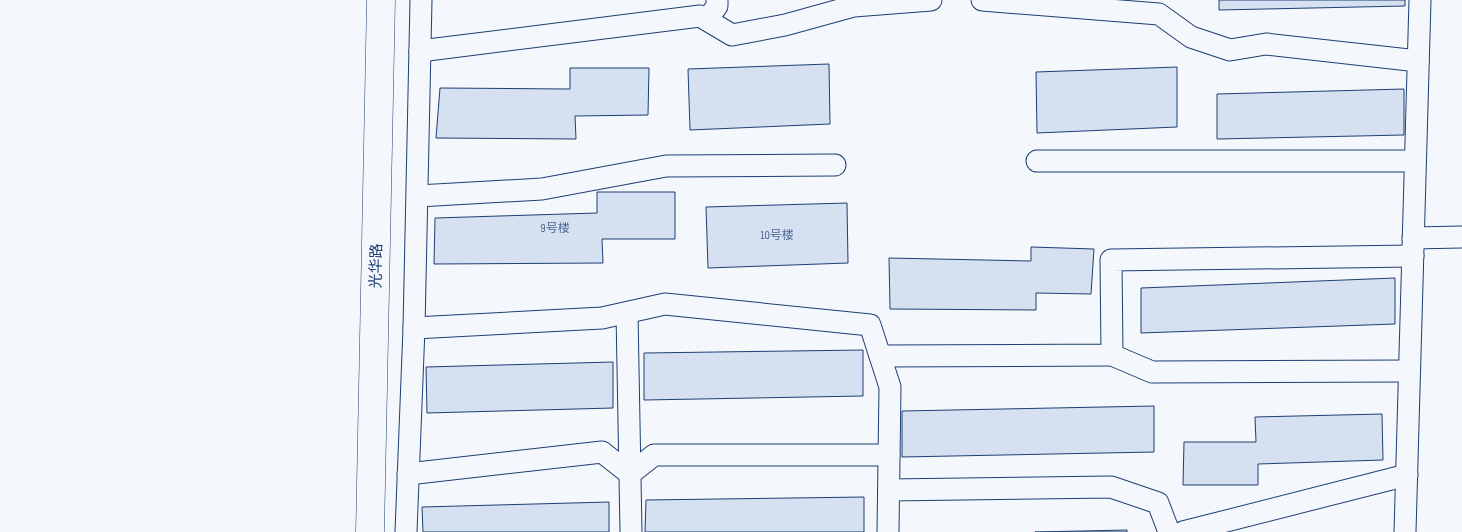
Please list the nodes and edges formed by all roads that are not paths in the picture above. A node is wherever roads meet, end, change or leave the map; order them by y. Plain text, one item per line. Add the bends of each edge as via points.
1 (381, 0) edge
2 (421, 0) edge
3 (717, 0) edge
4 (931, 0) edge
5 (982, 0) edge
6 (1420, 0) edge
7 (707, 20) junction
8 (420, 52) junction
9 (1418, 61) junction
10 (1037, 160) dead end
11 (1415, 161) junction
12 (835, 165) dead end
13 (418, 196) junction
14 (1462, 237) edge
15 (1413, 247) junction
16 (627, 313) junction
17 (414, 328) junction
18 (1112, 354) junction
19 (880, 356) junction
20 (1409, 371) junction
21 (889, 455) junction
22 (408, 474) junction
23 (630, 474) junction
24 (1407, 475) junction
25 (888, 490) junction
26 (370, 532) edge
27 (406, 532) edge
28 (631, 532) edge
29 (888, 532) edge
30 (1169, 532) edge
31 (1183, 532) edge
32 (1405, 532) edge

1 - 26 street, 光华路
2 - 8 street
3 - 7 street via 717,6
4 - 7 street via 854,6 785,25 732,35
5 - 9 street via 1159,14 1191,37 1230,50 1266,44
6 - 9 street
7 - 8 street via 700,16
8 - 13 street
9 - 11 street
10 - 11 street
11 - 15 street
12 - 13 street via 666,166 542,190
13 - 17 street
14 - 15 street
15 - 18 street via 1111,260
15 - 20 street
16 - 17 street via 602,318
16 - 19 street via 665,304 870,325
16 - 23 street
17 - 22 street
18 - 19 street
18 - 20 street via 1152,372
19 - 21 street via 890,387
20 - 24 street
21 - 23 street via 654,455
21 - 25 street
22 - 23 street via 602,452
22 - 27 street
23 - 28 street
24 - 31 street
24 - 32 street
25 - 29 street
25 - 30 street via 1110,487 1158,503

